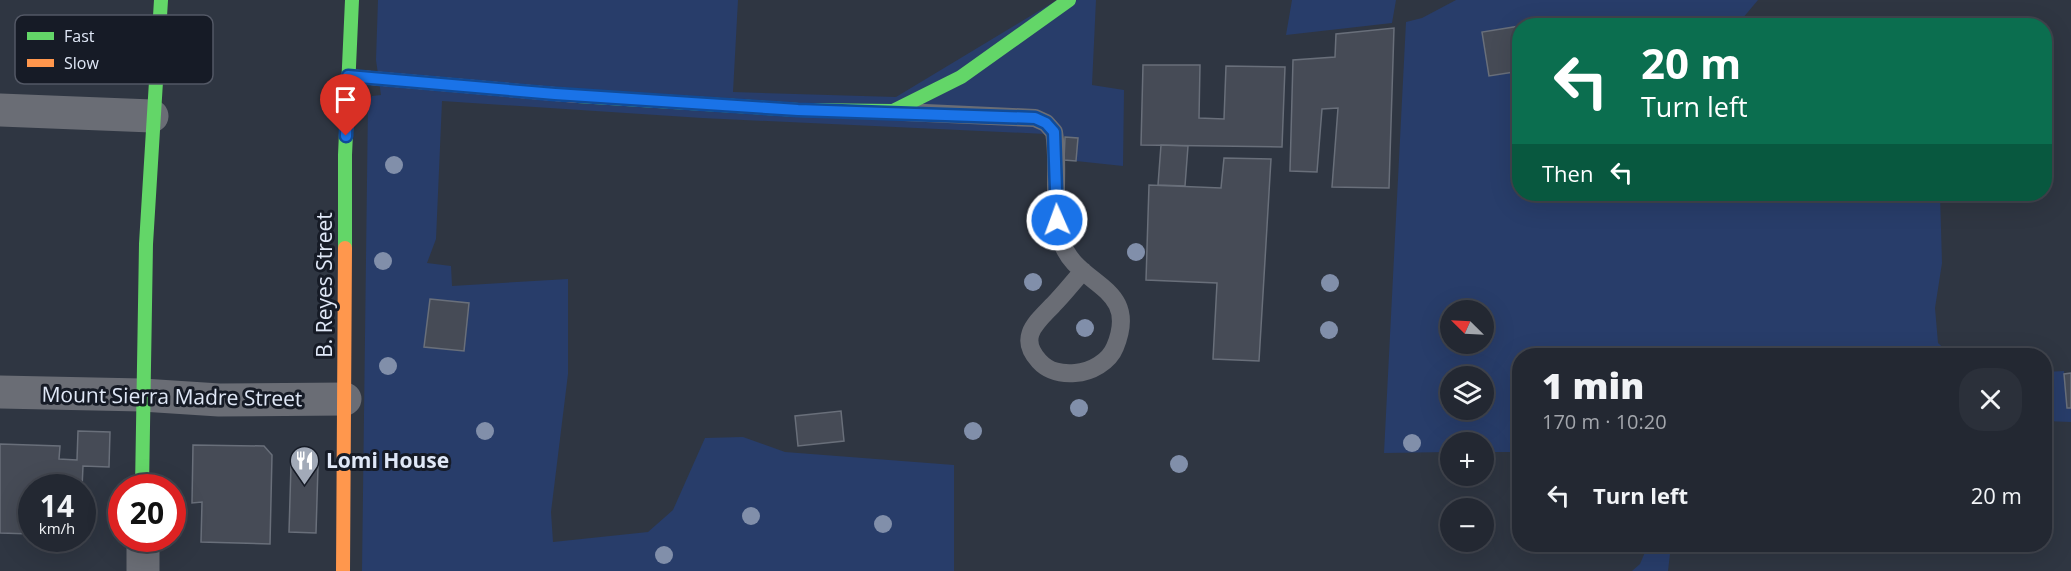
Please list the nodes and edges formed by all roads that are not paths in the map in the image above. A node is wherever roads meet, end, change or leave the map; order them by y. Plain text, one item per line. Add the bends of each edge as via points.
1 (161, 0) edge
2 (352, 0) edge
3 (1069, 0) edge
4 (160, 15) edge
5 (348, 76) junction
6 (154, 84) edge
7 (0, 110) edge
8 (893, 111) junction
9 (152, 116) junction
10 (1083, 271) junction
11 (0, 392) edge
12 (142, 395) junction
13 (345, 399) junction
14 (142, 474) edge
15 (143, 552) edge
16 (143, 571) edge
17 (343, 571) edge

1 - 4 street
2 - 5 street, B. Reyes Street
3 - 8 street via 961,76
5 - 8 street via 798,110
5 - 13 street, B. Reyes Street
6 - 9 street
7 - 9 street
8 - 10 lane via 1035,118 1046,123 1054,132 1056,146 1061,241 1068,256
9 - 12 street
10 - 10 lane via 1114,297 1121,311 1122,330 1114,351 1100,365 1081,373 1061,374 1044,367 1031,353 1030,334 1037,318
11 - 12 street, Mount Sierra Madre Street
12 - 13 street, Mount Sierra Madre Street via 219,400
12 - 14 street
13 - 17 street, B. Reyes Street
15 - 16 street

